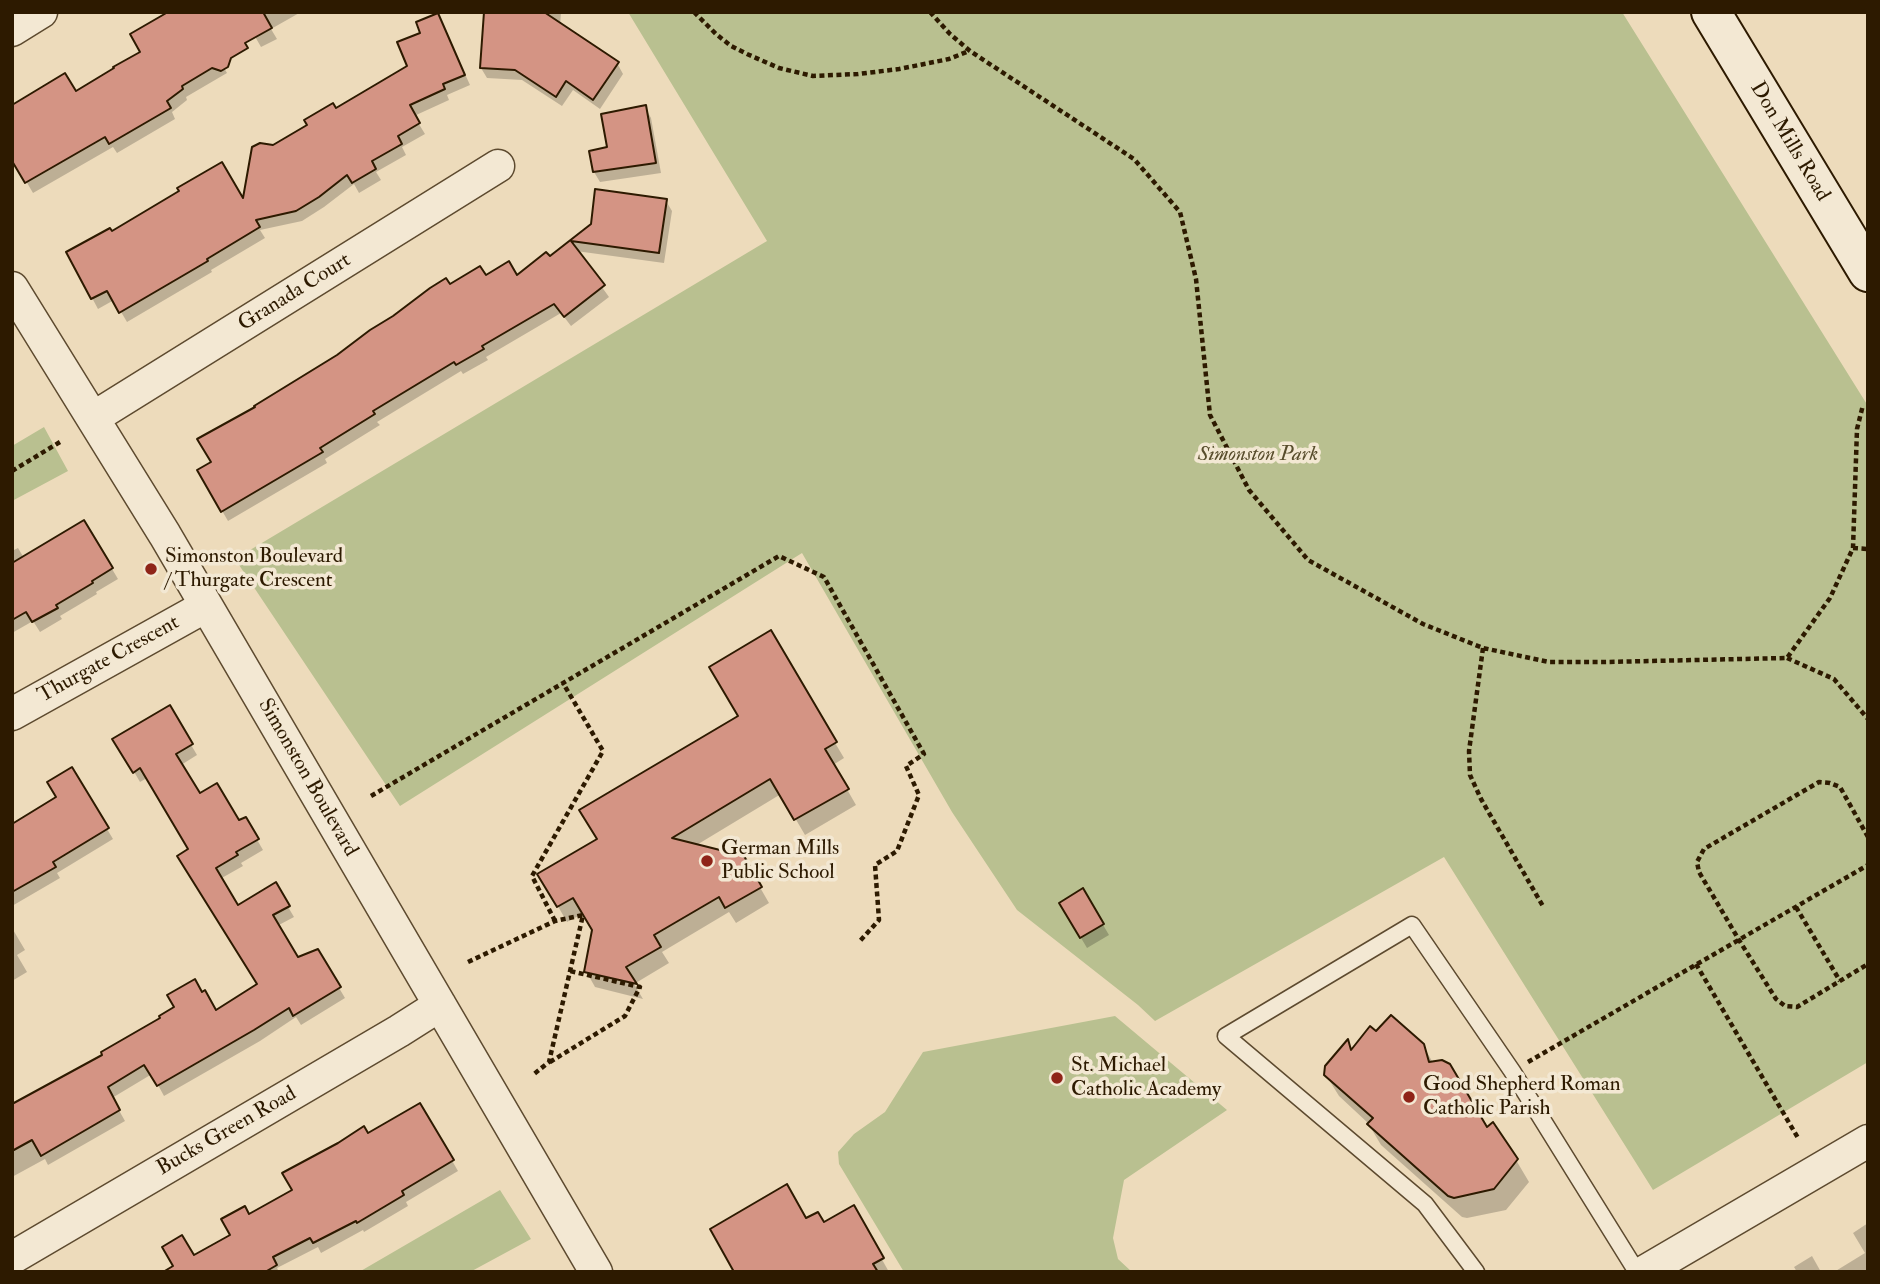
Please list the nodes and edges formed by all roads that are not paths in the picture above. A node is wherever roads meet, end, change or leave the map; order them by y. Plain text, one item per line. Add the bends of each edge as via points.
1 (41, 12) edge
2 (1711, 12) edge
3 (12, 30) edge
4 (498, 166) dead end
5 (1868, 272) edge
6 (12, 288) edge
7 (93, 418) junction
8 (206, 606) junction
9 (12, 714) edge
10 (440, 1005) junction
11 (1868, 1141) edge
12 (12, 1258) edge
13 (596, 1272) edge
14 (1476, 1272) edge
15 (1637, 1272) edge
16 (1644, 1272) edge

1 - 3 street
2 - 5 main road, Don Mills Road
4 - 7 street, Granada Court
6 - 7 street, Simonston Boulevard
7 - 8 street, Simonston Boulevard
8 - 9 street, Thurgate Crescent
8 - 10 street, Simonston Boulevard
10 - 12 street, Bucks Green Road
10 - 13 street, Simonston Boulevard
11 - 16 street
14 - 15 lane via 1424,1205 1226,1036 1412,925 1512,1071

